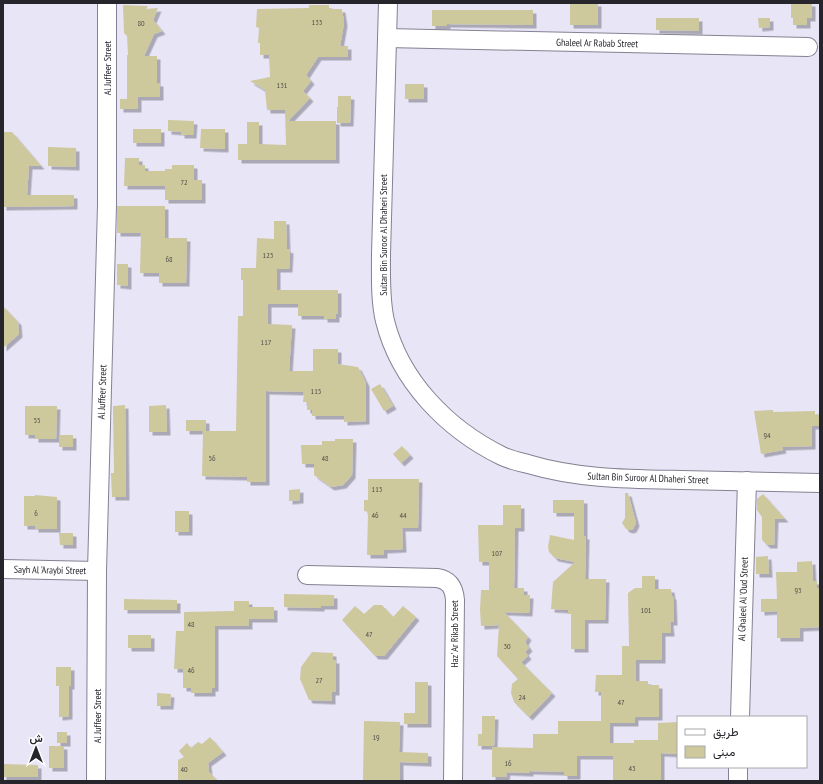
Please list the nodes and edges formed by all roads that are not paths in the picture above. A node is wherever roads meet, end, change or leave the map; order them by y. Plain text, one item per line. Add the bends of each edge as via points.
1 (108, 3) edge
2 (388, 3) edge
3 (387, 38) junction
4 (808, 47) dead end
5 (747, 481) junction
6 (820, 483) edge
7 (3, 569) edge
8 (98, 571) junction
9 (307, 575) dead end
10 (740, 716) edge
11 (738, 768) edge
12 (96, 781) edge
13 (453, 781) edge
14 (738, 781) edge

1 - 8 street, Al Juffeer Street via 107,205
2 - 3 street, Sultan Bin Suroor Al Dhaheri Street
3 - 4 street, Ghaleel Ar Rabab Street
3 - 5 street, Sultan Bin Suroor Al Dhaheri Street via 381,239 382,292 385,320 396,354 413,383 438,412 468,436 503,457 580,476
5 - 6 street, Sultan Bin Suroor Al Dhaheri Street
5 - 10 street, Al Ghaleel Al 'Oud Street
7 - 8 street, Sayh Al 'Araybi Street
8 - 12 street, Al Juffeer Street
9 - 13 street, Haz' Ar Rikab Street via 437,578 447,581 451,586 455,600
11 - 14 street

